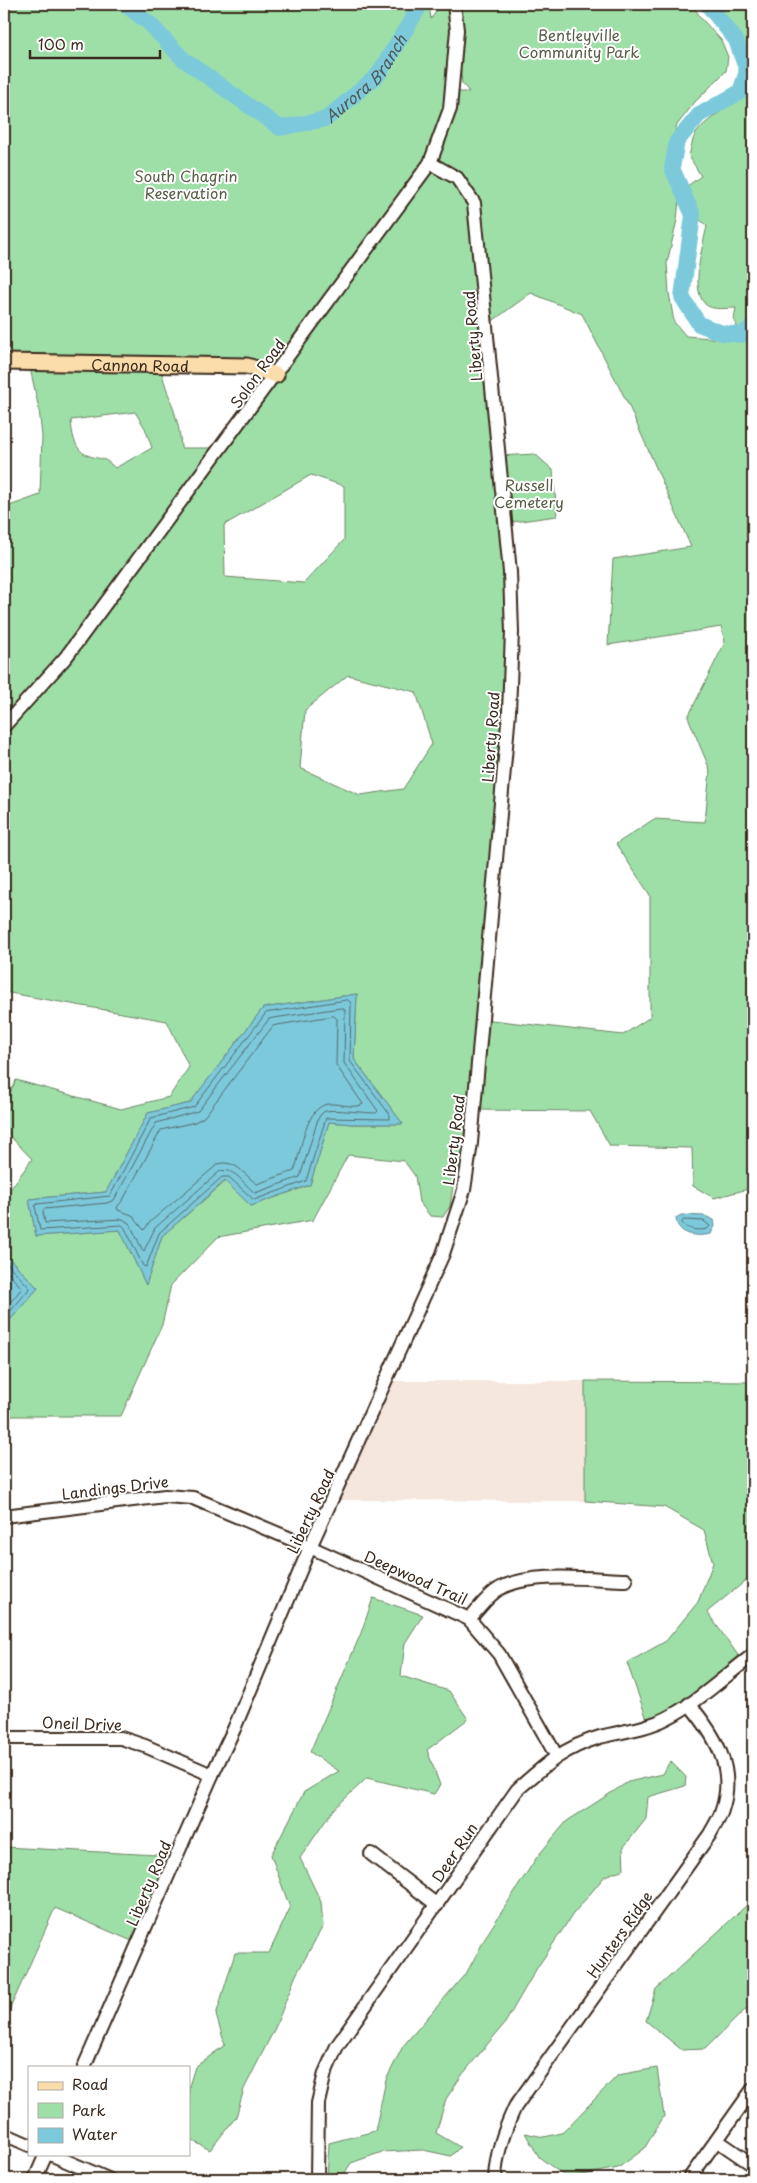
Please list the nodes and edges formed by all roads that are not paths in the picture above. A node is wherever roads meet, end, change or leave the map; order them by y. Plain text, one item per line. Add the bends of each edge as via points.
1 (454, 4) edge
2 (430, 163) junction
3 (4, 362) edge
4 (276, 375) junction
5 (4, 726) edge
6 (4, 1516) edge
7 (310, 1548) junction
8 (626, 1580) dead end
9 (469, 1619) junction
10 (753, 1655) edge
11 (690, 1704) junction
12 (4, 1738) edge
13 (556, 1756) junction
14 (212, 1775) junction
15 (371, 1854) dead end
16 (437, 1905) junction
17 (84, 2066) edge
18 (753, 2089) edge
19 (4, 2134) edge
20 (718, 2141) junction
21 (28, 2145) edge
22 (45, 2156) edge
23 (55, 2156) edge
24 (753, 2165) edge
25 (35, 2179) edge
26 (108, 2179) edge
27 (317, 2179) edge
28 (496, 2179) edge
29 (689, 2179) edge

1 - 2 street, Solon Road via 457,30 450,109
2 - 4 street, Solon Road
2 - 7 street, Liberty Road via 458,178 474,203 479,240 510,572 512,632 506,741 471,1143 464,1190 442,1254
3 - 4 main road, Cannon Road via 247,366
4 - 5 street, Solon Road via 66,657
6 - 7 street, Landings Drive via 180,1496 193,1498
7 - 9 street, Deepwood Trail
7 - 14 street, Liberty Road
8 - 9 street via 529,1579 512,1582 497,1590
9 - 13 street, Deepwood Trail via 499,1654
10 - 11 street, Deer Run
11 - 13 street, Deer Run via 666,1719 579,1744
11 - 28 street, Hunters Ridge via 709,1728 721,1751 726,1789 722,1810 710,1834 515,2107 498,2150
12 - 14 street, Oneil Drive via 121,1738
13 - 16 street, Deer Run via 517,1790
14 - 17 street, Liberty Road
15 - 16 street
16 - 27 street, Deer Run via 337,2046 325,2073 318,2102
18 - 20 street
19 - 21 street
20 - 24 street
20 - 29 street
22 - 25 street
23 - 26 street

